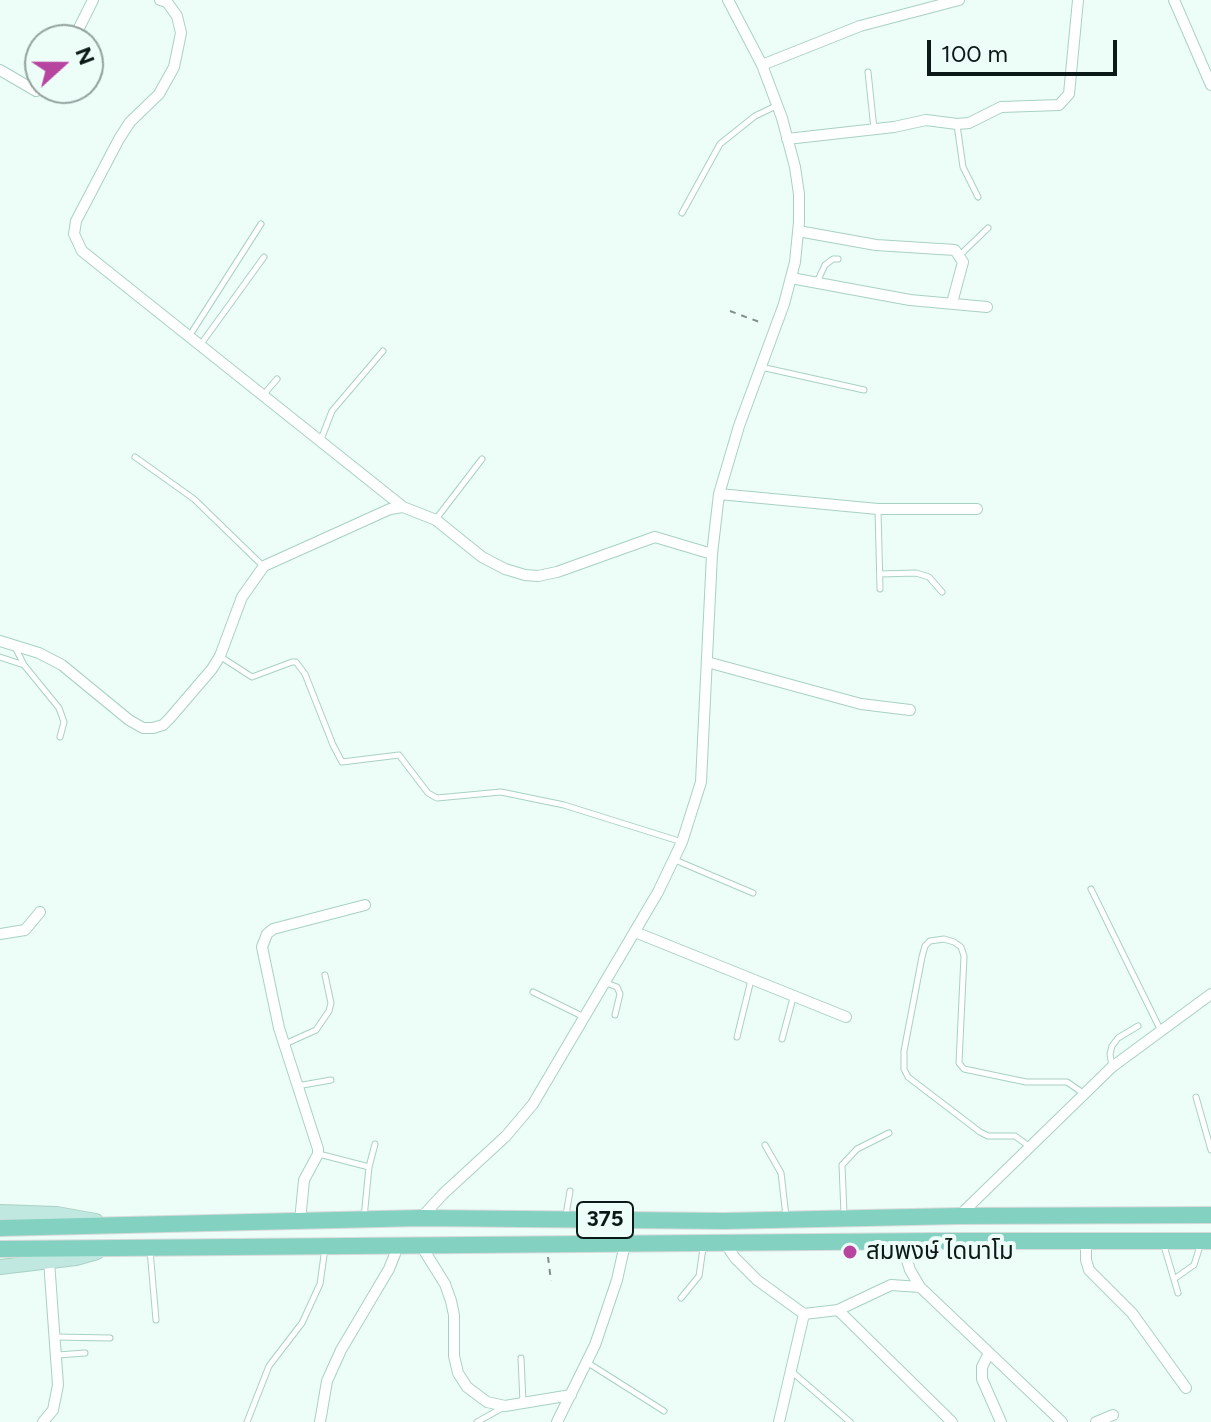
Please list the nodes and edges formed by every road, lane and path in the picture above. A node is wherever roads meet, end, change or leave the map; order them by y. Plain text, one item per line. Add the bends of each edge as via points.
1 (93, 0) edge
2 (160, 0) edge
3 (728, 0) edge
4 (959, 0) edge
5 (1078, 0) edge
6 (1174, 0) edge
7 (81, 24) edge
8 (762, 65) junction
9 (0, 70) edge
10 (868, 72) dead end
11 (24, 84) edge
12 (1211, 85) edge
13 (777, 106) junction
14 (957, 124) junction
15 (874, 129) junction
16 (787, 139) junction
17 (978, 197) dead end
18 (682, 213) dead end
19 (261, 224) dead end
20 (988, 228) dead end
21 (798, 231) junction
22 (960, 255) junction
23 (264, 257) dead end
24 (838, 259) dead end
25 (791, 278) junction
26 (817, 283) junction
27 (952, 303) junction
28 (987, 307) dead end
29 (730, 311) dead end
30 (775, 328) junction
31 (190, 336) junction
32 (201, 345) junction
33 (383, 351) dead end
34 (761, 367) junction
35 (277, 379) dead end
36 (864, 390) dead end
37 (263, 395) junction
38 (320, 443) junction
39 (135, 457) dead end
40 (482, 459) dead end
41 (719, 494) junction
42 (403, 507) junction
43 (878, 509) junction
44 (977, 509) dead end
45 (436, 520) junction
46 (712, 554) junction
47 (264, 566) junction
48 (880, 574) junction
49 (880, 589) dead end
50 (942, 592) dead end
51 (0, 641) edge
52 (13, 644) junction
53 (220, 656) junction
54 (0, 657) edge
55 (707, 662) junction
56 (24, 665) junction
57 (910, 710) dead end
58 (60, 737) dead end
59 (682, 842) junction
60 (675, 860) junction
61 (1091, 889) dead end
62 (753, 893) dead end
63 (365, 905) dead end
64 (40, 912) dead end
65 (635, 932) junction
66 (0, 934) edge
67 (325, 975) dead end
68 (751, 978) junction
69 (605, 983) junction
70 (533, 992) dead end
71 (1211, 994) edge
72 (794, 996) junction
73 (615, 1015) dead end
74 (846, 1017) dead end
75 (585, 1018) junction
76 (1138, 1026) dead end
77 (1161, 1031) junction
78 (737, 1037) dead end
79 (782, 1039) dead end
80 (284, 1044) junction
81 (1112, 1067) junction
82 (331, 1080) dead end
83 (296, 1086) junction
84 (1084, 1093) junction
85 (1196, 1097) dead end
86 (889, 1133) dead end
87 (375, 1144) dead end
88 (765, 1145) dead end
89 (1030, 1147) junction
90 (1211, 1150) edge
91 (318, 1154) junction
92 (369, 1167) junction
93 (570, 1191) dead end
94 (0, 1212) edge
95 (1211, 1215) edge
96 (959, 1216) junction
97 (421, 1218) junction
98 (845, 1219) junction
99 (363, 1220) junction
100 (566, 1220) junction
101 (786, 1220) junction
102 (300, 1221) junction
103 (267, 1222) junction
104 (120, 1225) junction
105 (0, 1228) edge
106 (1086, 1241) junction
107 (1163, 1241) junction
108 (1206, 1241) edge
109 (901, 1242) junction
110 (704, 1243) junction
111 (725, 1243) junction
112 (420, 1244) junction
113 (546, 1244) junction
114 (625, 1244) junction
115 (395, 1245) junction
116 (326, 1247) junction
117 (269, 1248) junction
118 (0, 1249) edge
119 (105, 1249) junction
120 (150, 1249) junction
121 (49, 1261) junction
122 (0, 1267) edge
123 (1174, 1279) junction
124 (551, 1281) dead end
125 (920, 1287) junction
126 (1178, 1293) dead end
127 (681, 1298) dead end
128 (838, 1310) junction
129 (804, 1314) junction
130 (156, 1320) dead end
131 (56, 1337) junction
132 (110, 1338) dead end
133 (85, 1353) dead end
134 (989, 1353) junction
135 (57, 1355) junction
136 (521, 1358) dead end
137 (588, 1363) junction
138 (791, 1371) junction
139 (1186, 1388) dead end
140 (571, 1395) junction
141 (523, 1404) junction
142 (505, 1406) junction
143 (664, 1411) dead end
144 (1113, 1415) dead end
145 (43, 1422) edge
146 (247, 1422) edge
147 (320, 1422) edge
148 (477, 1422) edge
149 (557, 1422) edge
150 (779, 1422) edge
151 (850, 1422) edge
152 (952, 1422) edge
153 (1001, 1422) edge
154 (1062, 1422) edge
155 (1096, 1422) edge

1 - 7 street
2 - 31 street via 177,16 181,33 174,67 159,94 119,139 74,234 82,251
3 - 8 street
4 - 8 street via 860,26
5 - 14 street via 1065,101 1001,107
6 - 12 street
8 - 13 street
9 - 11 street
10 - 15 lane
13 - 16 street
13 - 18 lane via 720,144
14 - 15 street via 926,120
14 - 17 lane via 963,167
15 - 16 street
16 - 21 street via 799,194
19 - 31 lane
20 - 22 lane
21 - 22 street via 876,245 946,248
21 - 25 street
22 - 27 street via 963,262
23 - 32 lane
24 - 26 lane via 825,265
25 - 26 street
25 - 30 street
26 - 27 street
27 - 28 street
29 - 30 path
30 - 34 street
31 - 32 street
32 - 37 street
33 - 38 lane via 332,411
34 - 36 lane
34 - 41 street
35 - 37 lane
37 - 38 street
38 - 42 street
39 - 47 lane via 194,499
40 - 45 lane
41 - 43 street
41 - 46 street
42 - 45 street
42 - 47 street via 374,514
43 - 44 street
43 - 48 lane
45 - 46 street via 482,557 525,575 557,572 655,537
46 - 55 street
47 - 53 street via 242,597
48 - 49 lane
48 - 50 lane via 916,573 929,577
51 - 52 street
52 - 53 street via 62,665 143,728 163,725
52 - 56 lane
53 - 59 lane via 252,677 296,662 342,762 399,755 437,798 501,792 564,805
54 - 56 lane
55 - 57 street via 861,704
55 - 59 street via 701,782
56 - 58 lane via 59,708 64,722
59 - 60 street
60 - 62 lane
60 - 65 street
61 - 77 lane
63 - 80 street via 267,934 262,947
64 - 66 street via 25,930
65 - 68 street
65 - 69 street
67 - 80 lane via 329,1011 316,1030
68 - 72 street
68 - 78 lane
69 - 73 lane via 620,994
69 - 75 street
70 - 75 lane
71 - 77 street
72 - 74 street
72 - 79 lane
75 - 97 street via 533,1104
76 - 81 lane via 1112,1046
77 - 81 street
80 - 83 street
81 - 84 street
82 - 83 lane
83 - 91 street
84 - 89 street
84 - 89 lane via 1067,1082 1026,1082 964,1069 959,1063 964,956 954,942 930,941 922,957 904,1069 980,1132 1015,1136
85 - 90 lane
86 - 98 lane via 857,1149 842,1165
87 - 92 lane
88 - 101 lane via 781,1173
89 - 96 street
91 - 92 lane
91 - 102 street via 304,1180
92 - 99 lane
93 - 100 lane
94 - 104 main road, 375 via 57,1214
95 - 96 main road, 375
96 - 98 main road, 375
97 - 99 main road, 375
97 - 100 main road, 375
98 - 101 main road, 375
99 - 102 main road, 375
100 - 101 main road, 375
102 - 103 main road, 375
103 - 104 main road, 375
103 - 117 main road
104 - 105 main road, 375
106 - 107 main road, 375
106 - 109 main road, 375
106 - 139 street via 1089,1270 1132,1313
107 - 108 main road, 375
107 - 123 lane
108 - 123 lane via 1194,1265
109 - 111 main road, 375
109 - 125 street
110 - 111 main road, 375
110 - 114 main road, 375
110 - 127 lane via 699,1276
111 - 129 street via 757,1280
112 - 113 main road, 375
112 - 115 main road, 375
112 - 142 street via 451,1301 458,1373 487,1402
113 - 114 main road, 375
113 - 124 path
114 - 137 street
115 - 116 main road, 375
115 - 147 street via 389,1269 327,1381
116 - 117 main road, 375
116 - 146 lane via 320,1284 302,1323 269,1366
117 - 120 main road, 375
118 - 119 main road, 375
119 - 120 main road, 375
119 - 121 main road, 375
120 - 130 lane
121 - 122 main road, 375
121 - 131 street
123 - 126 lane
125 - 128 street via 891,1285
125 - 134 street
128 - 129 street
128 - 152 street
129 - 138 street
131 - 132 lane
131 - 135 street
133 - 135 lane
134 - 153 street via 982,1379
134 - 154 street
135 - 145 street via 57,1400
136 - 141 lane
137 - 140 street
137 - 143 lane
138 - 150 street
138 - 151 lane
140 - 141 street
140 - 149 street
141 - 142 street
142 - 148 lane
144 - 155 street

